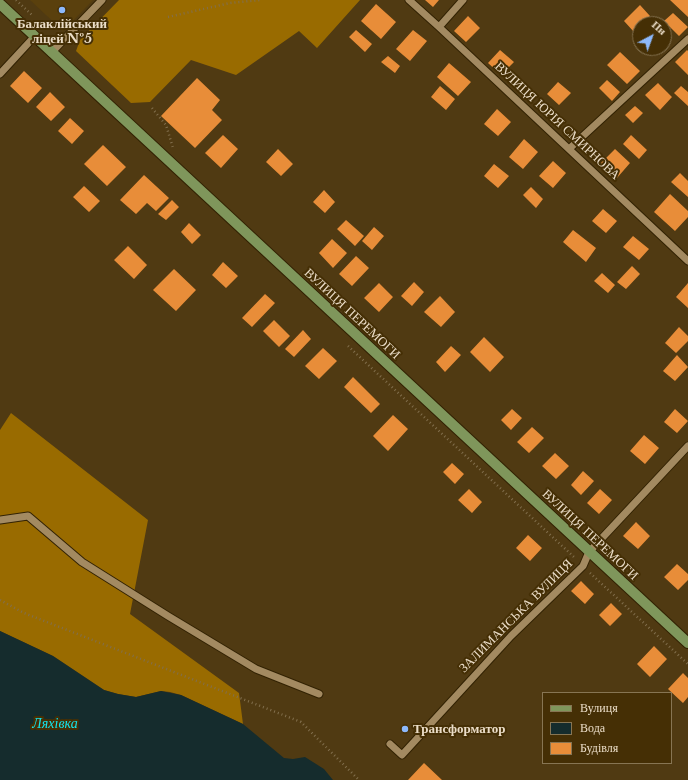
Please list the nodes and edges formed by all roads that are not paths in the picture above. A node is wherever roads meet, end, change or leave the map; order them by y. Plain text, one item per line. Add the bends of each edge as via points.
1 (102, 0) edge
2 (408, 0) edge
3 (463, 0) edge
4 (0, 4) edge
5 (439, 26) junction
6 (34, 37) junction
7 (688, 39) edge
8 (51, 53) junction
9 (0, 74) edge
10 (569, 149) junction
11 (688, 261) edge
12 (688, 446) edge
13 (0, 520) edge
14 (589, 552) junction
15 (688, 643) edge
16 (318, 694) dead end
17 (390, 744) dead end

1 - 8 street
2 - 5 street, ВУЛИЦЯ ЮРІЯ СМИРНОВА
3 - 5 street
4 - 6 main road, ВУЛИЦЯ ПЕРЕМОГИ
5 - 10 street, ВУЛИЦЯ ЮРІЯ СМИРНОВА
6 - 8 main road, ВУЛИЦЯ ПЕРЕМОГИ
6 - 9 street
7 - 10 street
8 - 14 main road, ВУЛИЦЯ ПЕРЕМОГИ
10 - 11 street, ВУЛИЦЯ ЮРІЯ СМИРНОВА
12 - 14 street, ЗАЛИМАНСЬКА ВУЛИЦЯ
13 - 16 street via 28,516 82,562 168,616 256,669
14 - 15 main road, ВУЛИЦЯ ПЕРЕМОГИ
14 - 17 street, ЗАЛИМАНСЬКА ВУЛИЦЯ via 583,566 511,636 402,755

